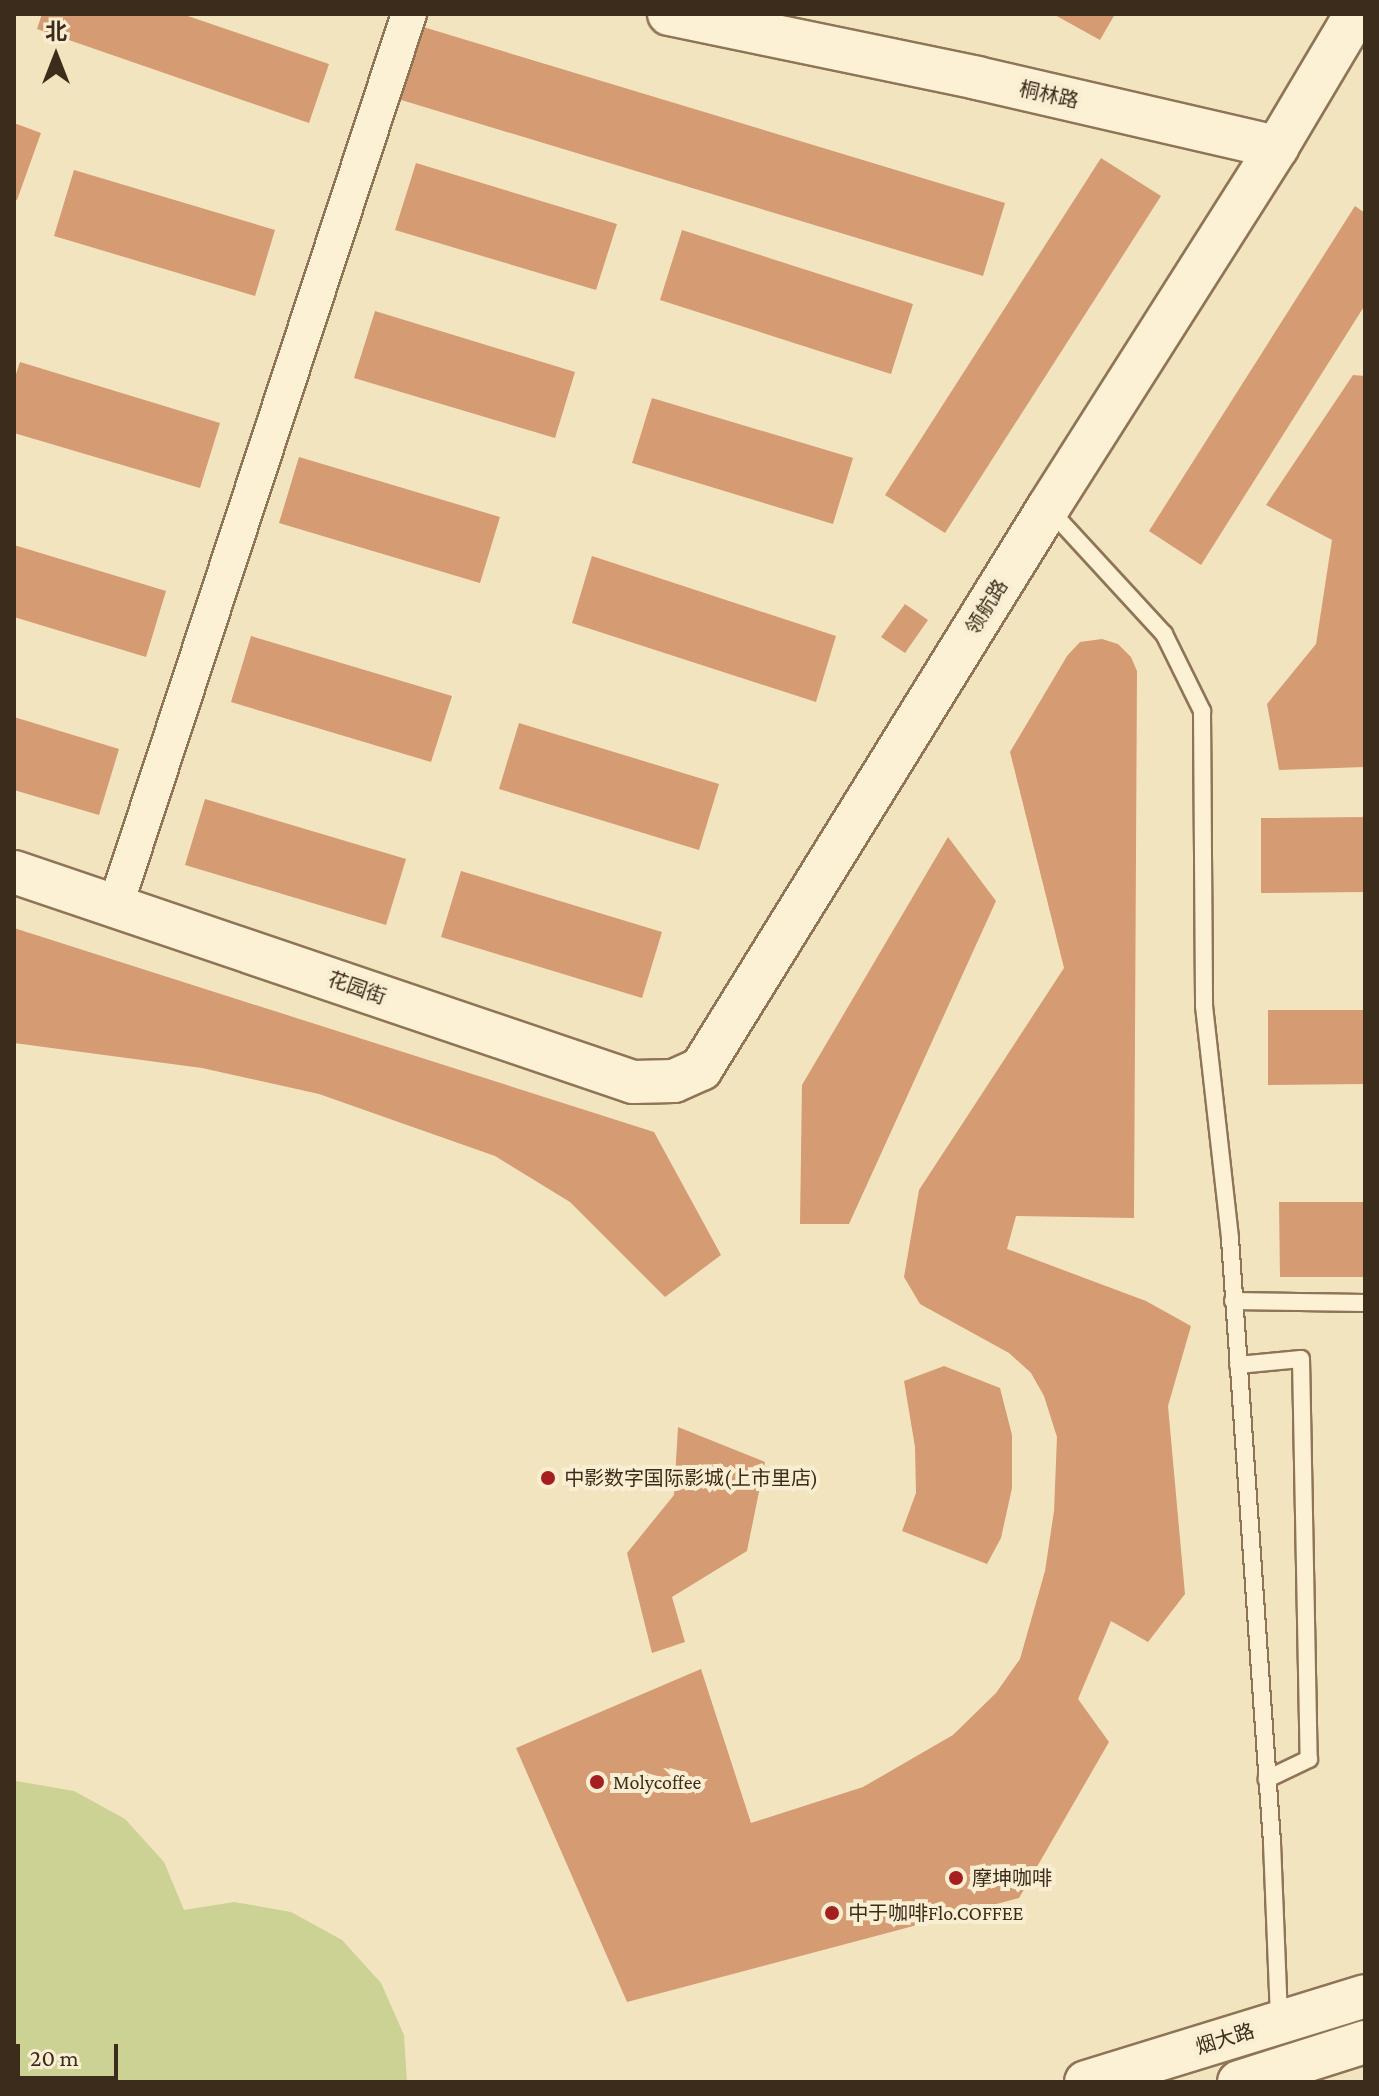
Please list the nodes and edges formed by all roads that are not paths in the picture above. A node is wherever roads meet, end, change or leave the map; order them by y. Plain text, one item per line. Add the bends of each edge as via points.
1 (409, 14) edge
2 (669, 14) edge
3 (1356, 14) edge
4 (1277, 147) junction
5 (1048, 508) junction
6 (14, 872) edge
7 (116, 904) junction
8 (701, 1069) joint
9 (1233, 1301) junction
10 (1365, 1303) edge
11 (1238, 1365) junction
12 (1267, 1779) junction
13 (1365, 1996) edge
14 (1279, 2023) junction
15 (1365, 2042) edge
16 (1086, 2082) edge
17 (1239, 2082) edge

1 - 7 street
2 - 4 street, 桐林路
3 - 4 street
4 - 5 street, 领航路
5 - 8 street, 领航路
5 - 9 lane via 1164,634 1202,711 1204,1006
6 - 7 street, 花园街
7 - 8 street, 花园街 via 633,1082 674,1081
9 - 10 lane
9 - 11 lane
11 - 12 lane
11 - 12 lane via 1301,1359 1309,1759
12 - 14 lane
13 - 14 street, 烟大路
14 - 16 street, 烟大路
15 - 17 street

